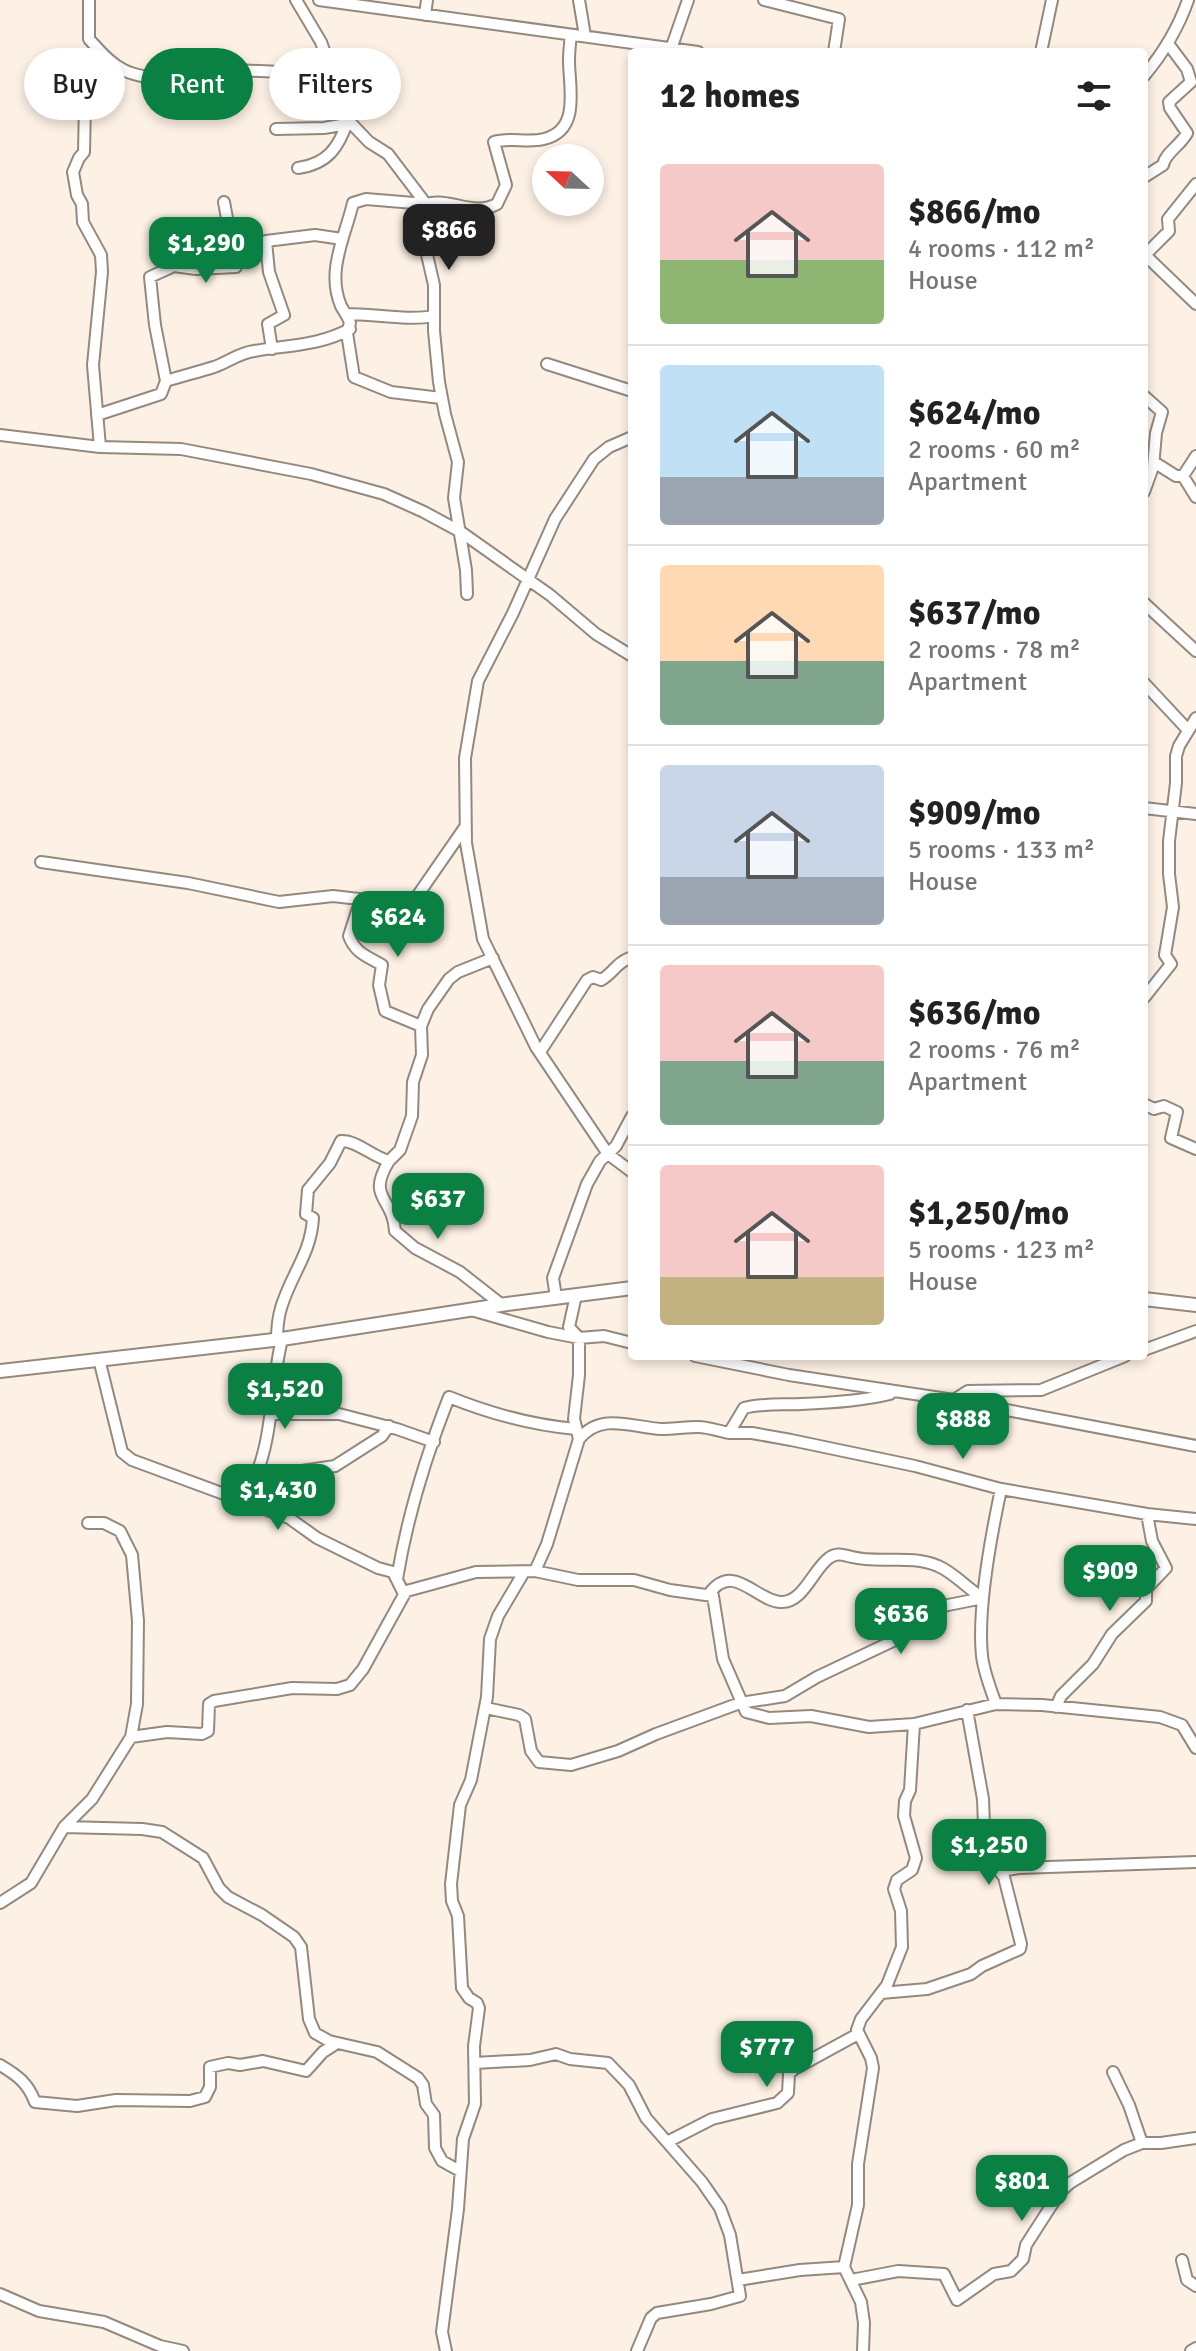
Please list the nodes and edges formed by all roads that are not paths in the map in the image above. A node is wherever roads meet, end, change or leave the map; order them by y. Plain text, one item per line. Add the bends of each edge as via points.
1 (89, 0) edge
2 (296, 0) edge
3 (319, 0) edge
4 (427, 0) edge
5 (579, 0) edge
6 (688, 0) edge
7 (764, 0) edge
8 (1052, 0) edge
9 (1188, 0) edge
10 (425, 15) junction
11 (571, 35) junction
12 (585, 36) junction
13 (1169, 45) junction
14 (97, 48) edge
15 (323, 48) edge
16 (664, 48) edge
17 (671, 48) edge
18 (835, 48) edge
19 (1042, 48) edge
20 (1148, 70) edge
21 (85, 120) edge
22 (348, 122) junction
23 (276, 129) dead end
24 (1192, 136) edge
25 (298, 168) dead end
26 (1148, 174) edge
27 (1195, 186) edge
28 (224, 202) dead end
29 (426, 204) junction
30 (342, 239) junction
31 (1148, 250) edge
32 (1148, 258) edge
33 (1196, 304) edge
34 (347, 314) junction
35 (434, 316) junction
36 (350, 329) junction
37 (272, 349) junction
38 (547, 364) dead end
39 (166, 381) junction
40 (628, 390) edge
41 (441, 398) junction
42 (1148, 400) edge
43 (97, 415) junction
44 (0, 435) edge
45 (628, 439) edge
46 (100, 447) junction
47 (1196, 456) edge
48 (1153, 467) junction
49 (1183, 476) junction
50 (1148, 481) edge
51 (1196, 497) edge
52 (461, 532) junction
53 (527, 581) junction
54 (467, 594) dead end
55 (1148, 607) edge
56 (1196, 651) edge
57 (628, 654) edge
58 (1148, 687) edge
59 (1196, 718) edge
60 (1187, 729) junction
61 (1148, 808) edge
62 (1172, 810) junction
63 (1196, 814) edge
64 (466, 825) junction
65 (41, 862) dead end
66 (361, 899) junction
67 (493, 958) junction
68 (628, 959) edge
69 (1148, 993) edge
70 (421, 1026) junction
71 (540, 1052) junction
72 (1148, 1106) edge
73 (628, 1124) edge
74 (1196, 1149) edge
75 (608, 1154) junction
76 (389, 1161) junction
77 (628, 1169) edge
78 (628, 1288) edge
79 (576, 1295) junction
80 (556, 1297) junction
81 (1148, 1299) edge
82 (502, 1305) junction
83 (1196, 1305) edge
84 (470, 1310) junction
85 (1196, 1331) edge
86 (579, 1338) junction
87 (279, 1340) junction
88 (628, 1342) edge
89 (1148, 1349) edge
90 (99, 1359) junction
91 (715, 1360) edge
92 (1115, 1360) edge
93 (0, 1371) edge
94 (897, 1392) junction
95 (954, 1400) junction
96 (270, 1414) junction
97 (389, 1426) junction
98 (729, 1433) junction
99 (578, 1434) junction
100 (434, 1442) junction
101 (1196, 1446) edge
102 (255, 1478) junction
103 (1001, 1489) junction
104 (236, 1499) junction
105 (1147, 1514) junction
106 (1196, 1519) edge
107 (88, 1523) dead end
108 (530, 1571) junction
109 (397, 1582) junction
110 (405, 1593) junction
111 (709, 1594) junction
112 (983, 1598) junction
113 (740, 1703) junction
114 (996, 1704) junction
115 (1056, 1707) junction
116 (486, 1708) junction
117 (967, 1710) junction
118 (914, 1724) junction
119 (131, 1737) junction
120 (1196, 1748) edge
121 (64, 1827) junction
122 (1196, 1862) edge
123 (1001, 1871) junction
124 (0, 1903) edge
125 (881, 1993) junction
126 (858, 2034) junction
127 (337, 2043) junction
128 (475, 2063) junction
129 (0, 2065) edge
130 (1113, 2072) dead end
131 (1196, 2138) edge
132 (667, 2142) junction
133 (1142, 2143) junction
134 (460, 2171) junction
135 (1182, 2260) dead end
136 (844, 2267) junction
137 (738, 2280) junction
138 (851, 2280) junction
139 (1196, 2286) edge
140 (0, 2294) edge
141 (1196, 2348) edge
142 (183, 2351) edge
143 (446, 2351) edge
144 (637, 2351) edge
145 (863, 2351) edge
146 (1191, 2351) edge

1 - 14 street via 89,39
2 - 15 street
3 - 10 street
4 - 10 street
5 - 12 street
6 - 17 street
7 - 18 street via 839,19
8 - 19 street
9 - 13 street
10 - 11 street
11 - 12 street
11 - 29 street via 567,124 546,138 494,142 506,185 493,207
12 - 16 street
13 - 20 street
13 - 24 street via 1191,82 1169,102 1170,108
21 - 43 street via 84,152 73,172 83,222 101,255 93,365
22 - 23 street
22 - 25 street via 329,158
22 - 29 street via 388,154
24 - 26 street
27 - 31 street via 1168,219 1169,231
28 - 39 street via 236,267 174,266 150,277
29 - 30 street via 358,200
29 - 35 street
30 - 34 street via 335,283
30 - 37 street via 315,235 266,241 269,272 284,315 268,324
32 - 33 street
34 - 35 street
34 - 36 street
35 - 41 street
36 - 37 street via 329,339
36 - 41 street via 357,380 391,392
37 - 39 street
38 - 40 street
39 - 43 street via 161,394
41 - 52 street via 458,462 454,498
42 - 48 street via 1162,412
43 - 46 street
44 - 46 street
45 - 53 street via 594,459 555,519
46 - 52 street via 181,449 311,474 384,494
47 - 49 street
48 - 49 street via 1157,464
48 - 50 street
49 - 51 street
52 - 53 street
52 - 54 street
53 - 57 street
53 - 64 street via 474,695 465,758
55 - 56 street
58 - 60 street
59 - 60 street
60 - 62 street via 1176,756
61 - 62 street
62 - 63 street
62 - 69 street via 1173,907 1165,955 1171,964
64 - 66 street via 411,905
64 - 67 street via 483,939
65 - 66 street via 279,902 333,896
66 - 70 street via 351,942 382,965 379,985 385,1011
67 - 70 street via 449,979
67 - 71 street
68 - 71 street via 601,980 587,980
70 - 76 street via 412,1116 400,1150
71 - 75 street
72 - 74 street via 1177,1112 1171,1138
73 - 75 street
75 - 77 street
75 - 80 street via 587,1184 562,1249 553,1278
76 - 82 street via 378,1185 394,1214 395,1231
76 - 87 street via 341,1141 309,1187 306,1214 313,1218 312,1238 281,1305
78 - 79 street
79 - 80 street
79 - 86 street via 569,1327
80 - 82 street
81 - 83 street
82 - 84 street
84 - 86 street
84 - 87 street
85 - 89 street
86 - 88 street via 604,1336
86 - 99 street via 574,1419
87 - 90 street
87 - 96 street
90 - 93 street
90 - 104 street via 122,1452
91 - 94 street
92 - 95 street via 1041,1390 968,1391
94 - 95 street
94 - 98 street via 867,1400 755,1405 744,1408
95 - 101 street
96 - 97 street via 339,1414
96 - 102 street
97 - 100 street
97 - 102 street via 335,1466 267,1471
98 - 99 street via 620,1422
98 - 103 street via 869,1456
99 - 100 street via 490,1413 449,1397
99 - 108 street via 547,1544
100 - 109 street via 417,1484
102 - 104 street
103 - 105 street
103 - 112 street
104 - 109 street via 289,1518 329,1544 386,1568
105 - 106 street
105 - 115 street via 1152,1541 1166,1568 1146,1589 1146,1601 1112,1634
107 - 119 street via 120,1531 132,1555 138,1621 137,1704
108 - 110 street via 476,1572
108 - 111 street via 578,1580 634,1580
108 - 116 street via 498,1616 490,1639
109 - 110 street
110 - 119 street via 350,1685 214,1701 209,1704 208,1731 202,1734
111 - 112 street via 732,1581 781,1602 792,1600 827,1559 841,1554 929,1563
111 - 113 street via 716,1607 723,1659
112 - 113 street via 928,1609 893,1641 785,1696
112 - 114 street via 982,1655
113 - 116 street via 571,1765 539,1762 531,1751 525,1719
113 - 118 street via 746,1712 769,1718 811,1716 869,1727
114 - 115 street
114 - 117 street
115 - 120 street via 1160,1717 1182,1725
116 - 128 street via 471,1780 460,1805 451,1884 462,1988 479,2008
117 - 118 street
117 - 123 street via 984,1825 993,1863
118 - 125 street via 904,1816 916,1858 912,1870 895,1882 902,1947
119 - 121 street via 92,1799
121 - 124 street via 31,1883
121 - 127 street via 154,1830 203,1858 228,1897 294,1937 301,1947 309,2019 315,2033
122 - 123 street
123 - 125 street via 1020,1949 927,1989
125 - 126 street via 861,2019
126 - 132 street via 794,2069 788,2093 777,2103 712,2119
126 - 136 street via 873,2068 858,2164 858,2205
127 - 129 street via 306,2071 263,2061 210,2067 205,2097 190,2101 116,2100 77,2106 35,2102 29,2087
127 - 134 street via 377,2052 418,2078 434,2115 435,2148 442,2161
128 - 132 street via 556,2054 608,2063
128 - 134 street via 475,2104 463,2139
130 - 133 street
131 - 133 street
132 - 137 street via 720,2208
133 - 138 street via 1070,2183 1026,2245 1023,2259 957,2300 944,2274 898,2271
134 - 143 street via 442,2332
135 - 139 street via 1187,2280
136 - 137 street
136 - 138 street
137 - 144 street via 738,2298 657,2313
138 - 145 street via 861,2302
140 - 142 street via 39,2311 104,2322
141 - 146 street

